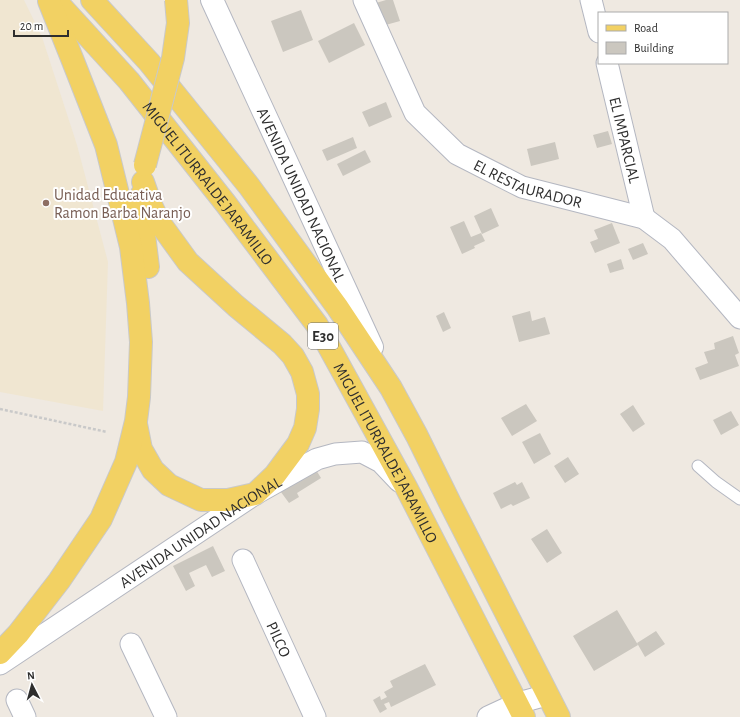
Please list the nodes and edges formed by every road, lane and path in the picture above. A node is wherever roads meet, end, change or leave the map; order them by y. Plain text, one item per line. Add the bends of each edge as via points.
1 (49, 0) edge
2 (55, 0) edge
3 (92, 0) edge
4 (176, 0) edge
5 (212, 0) edge
6 (364, 0) edge
7 (591, 0) edge
8 (598, 28) edge
9 (607, 64) edge
10 (144, 174) junction
11 (644, 218) junction
12 (740, 318) edge
13 (391, 388) junction
14 (139, 397) junction
15 (0, 408) edge
16 (136, 421) junction
17 (107, 432) dead end
18 (698, 466) dead end
19 (406, 487) junction
20 (255, 494) junction
21 (740, 499) edge
22 (243, 560) dead end
23 (131, 644) dead end
24 (0, 653) edge
25 (0, 664) edge
26 (548, 695) junction
27 (521, 710) edge
28 (166, 717) edge
29 (315, 717) edge
30 (488, 717) edge
31 (559, 717) edge

1 - 14 main road via 106,145 131,247 142,342
2 - 19 main road, MIGUEL ITURRALDE JARAMILLO / E30 via 129,81 317,325
3 - 13 main road, MIGUEL ITURRALDE JARAMILLO / E30 via 149,62 249,186 338,308
4 - 10 main road, bridge via 178,23 173,58
5 - 13 main road, AVENIDA UNIDAD NACIONAL
6 - 11 street, EL RESTAURADOR via 415,113 457,154 522,187
7 - 8 street
9 - 11 street, EL IMPARCIAL
10 - 14 main road via 141,210 152,301 153,340 148,383
10 - 20 main road via 151,205 188,262 282,344 302,372 308,394 305,428 286,461
11 - 12 street, EL RESTAURADOR via 672,239
13 - 26 main road, MIGUEL ITURRALDE JARAMILLO / E30
14 - 16 main road
15 - 17 path
16 - 20 main road via 141,448 153,470 169,485 201,500 228,500
16 - 24 main road via 126,462 101,519 59,581
18 - 21 lane
19 - 20 street, AVENIDA UNIDAD NACIONAL via 381,462 362,452 334,454 317,459
19 - 27 main road, MIGUEL ITURRALDE JARAMILLO / E30
20 - 25 street, AVENIDA UNIDAD NACIONAL
22 - 29 street, PILCO
23 - 28 street
26 - 27 street
26 - 31 main road, MIGUEL ITURRALDE JARAMILLO / E30
27 - 30 street

